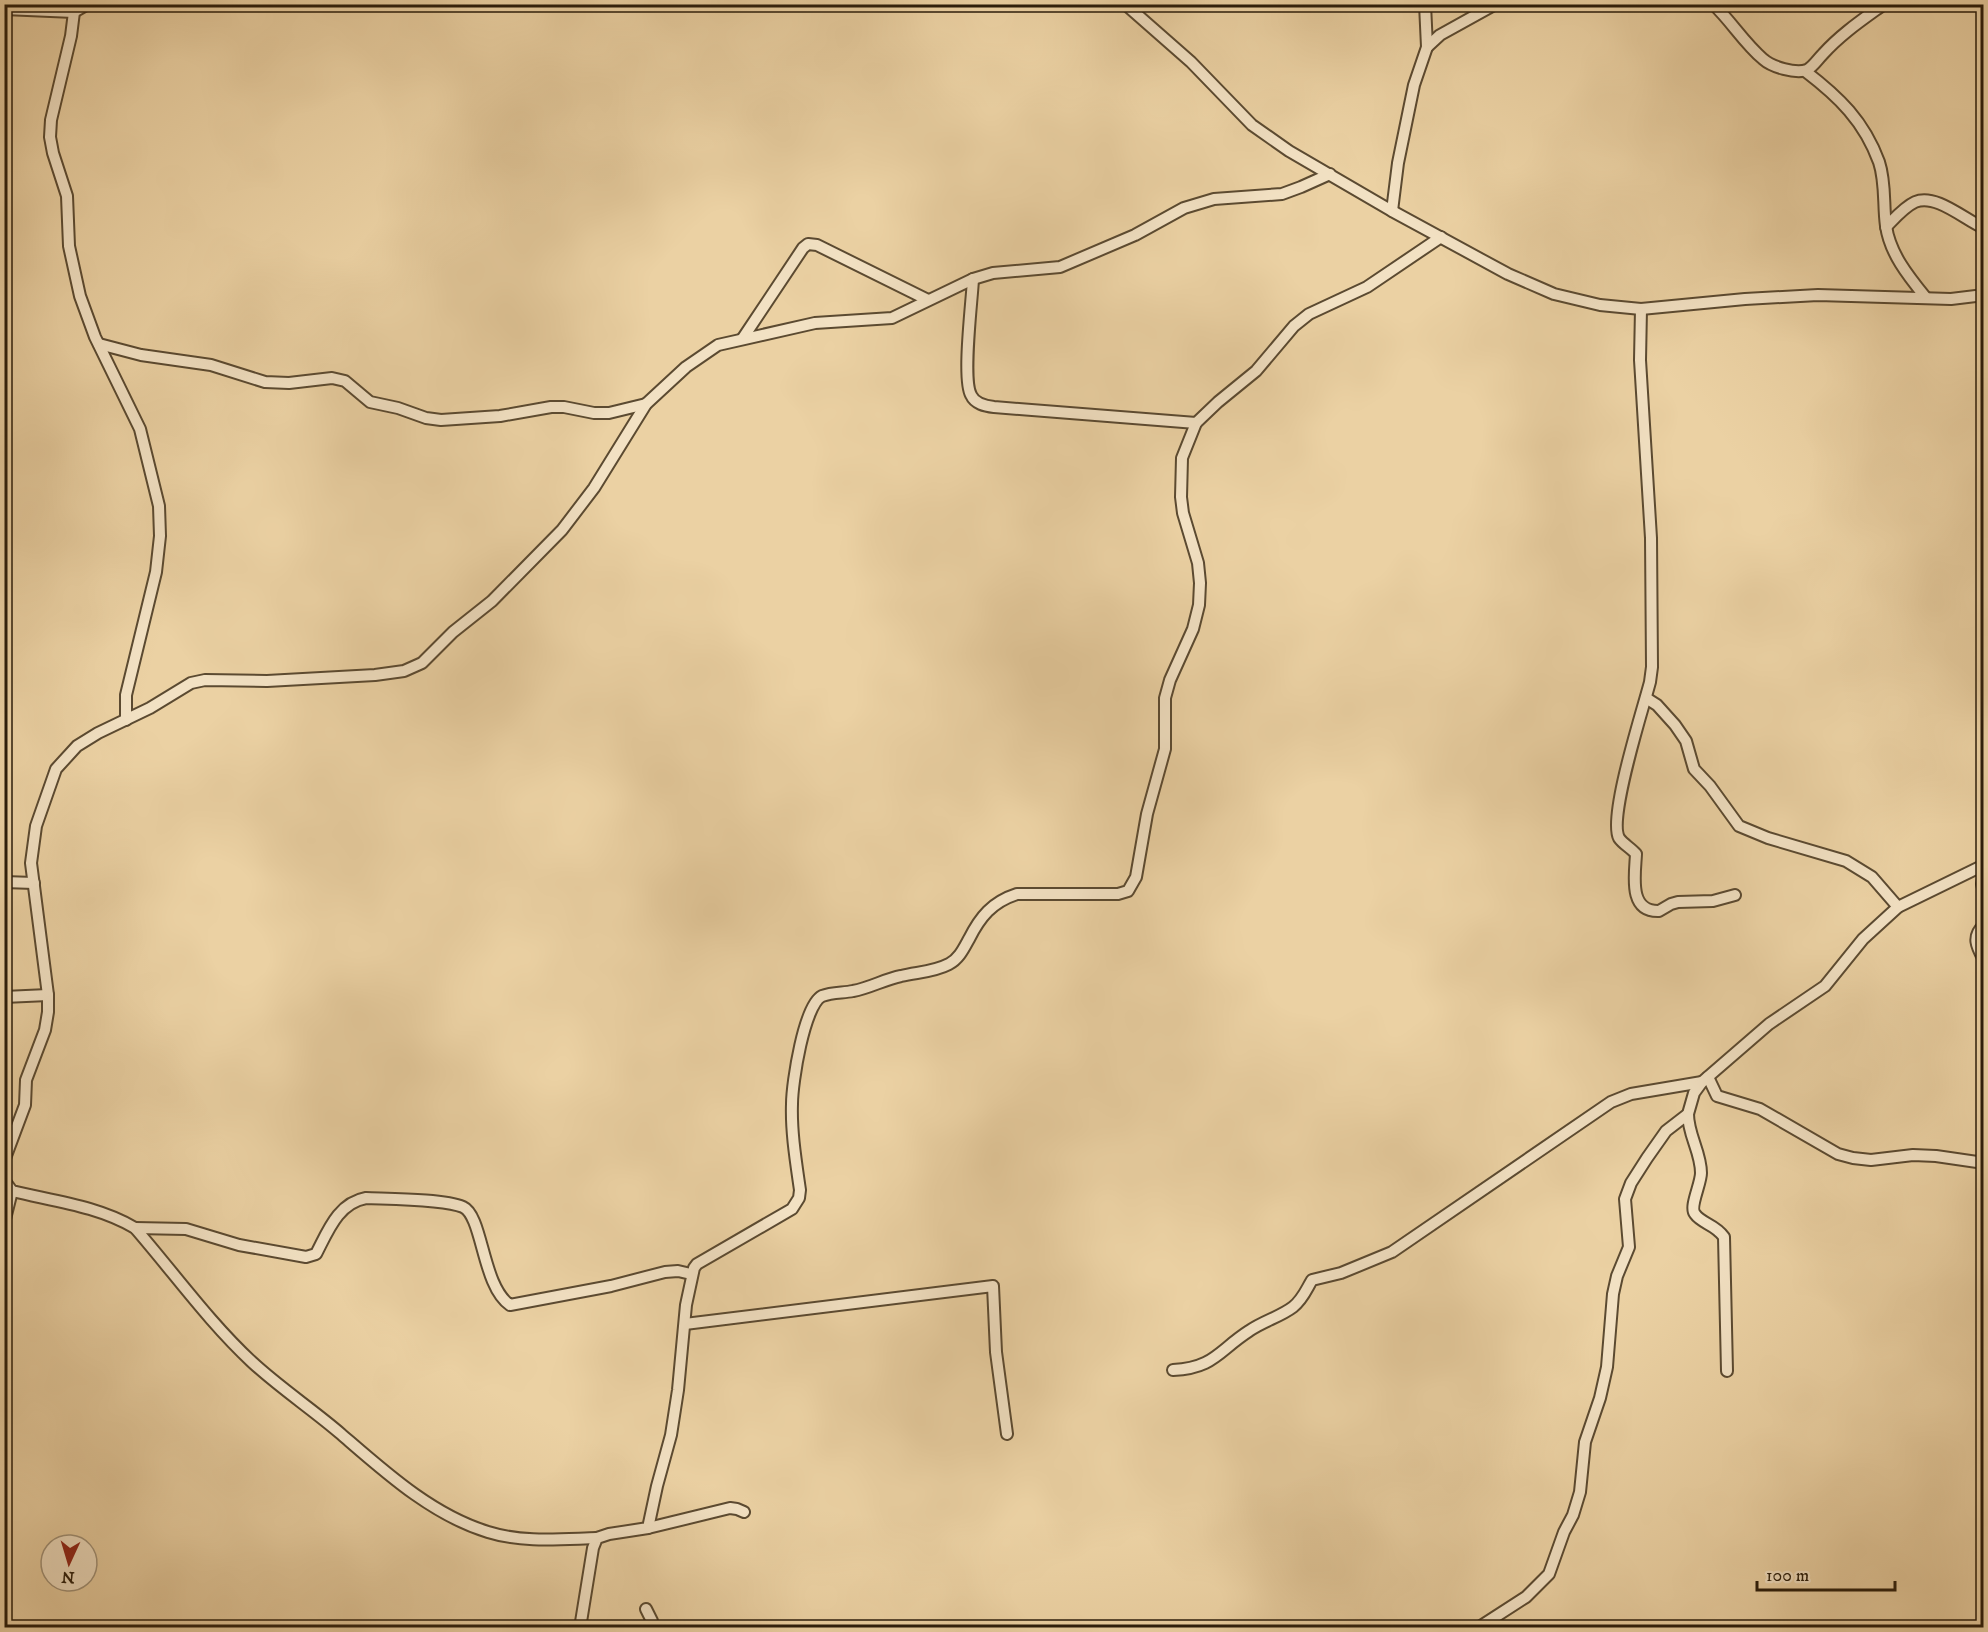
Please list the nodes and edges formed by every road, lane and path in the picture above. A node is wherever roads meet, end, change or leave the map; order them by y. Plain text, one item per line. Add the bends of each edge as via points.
1 (88, 4) edge
2 (1125, 4) edge
3 (1425, 4) edge
4 (1496, 4) edge
5 (1713, 4) edge
6 (1883, 5) edge
7 (4, 9) edge
8 (74, 12) junction
9 (1427, 47) junction
10 (1805, 71) junction
11 (1330, 174) junction
12 (1392, 211) junction
13 (1886, 227) junction
14 (1983, 228) edge
15 (1441, 237) junction
16 (973, 279) junction
17 (1983, 295) edge
18 (1926, 298) junction
19 (928, 300) junction
20 (1641, 309) junction
21 (743, 338) junction
22 (99, 344) junction
23 (646, 404) junction
24 (1196, 423) junction
25 (1646, 698) junction
26 (126, 720) junction
27 (1983, 865) edge
28 (1983, 872) edge
29 (4, 882) edge
30 (34, 883) junction
31 (1983, 892) edge
32 (1735, 895) dead end
33 (1898, 907) junction
34 (1983, 925) edge
35 (1983, 960) edge
36 (48, 995) junction
37 (4, 997) edge
38 (1705, 1080) junction
39 (1688, 1114) junction
40 (4, 1161) edge
41 (1983, 1163) edge
42 (4, 1180) edge
43 (12, 1191) junction
44 (4, 1223) edge
45 (135, 1228) junction
46 (691, 1274) junction
47 (684, 1324) junction
48 (1173, 1370) dead end
49 (1727, 1371) dead end
50 (1008, 1434) dead end
51 (744, 1512) dead end
52 (648, 1527) junction
53 (597, 1538) junction
54 (646, 1609) dead end
55 (580, 1628) edge
56 (652, 1628) edge
57 (1478, 1628) edge

1 - 8 street
2 - 11 street via 1191,62 1252,124
3 - 9 street
4 - 9 street via 1440,35
5 - 10 street via 1766,62
6 - 10 street via 1847,31
7 - 8 street
8 - 22 street via 50,137 67,196 73,270
9 - 12 street via 1414,85
10 - 13 street via 1835,94 1864,131 1879,163
11 - 12 street
11 - 16 street via 1282,194 1214,199 1184,208 1136,235 1060,267 993,273
12 - 15 street
13 - 14 street via 1915,202 1928,201 1941,204
13 - 18 street via 1907,276
15 - 20 street via 1554,294 1600,305
15 - 24 street via 1367,287 1309,314 1256,371
16 - 19 street
16 - 24 street via 968,384 976,402 994,407
17 - 18 street
18 - 20 street via 1818,295
19 - 21 street via 891,318 830,321
19 - 21 street via 808,244
20 - 25 street via 1653,606 1652,667
21 - 23 street via 718,345 700,356
22 - 23 street via 141,355 211,364 265,382 332,378 345,381 370,402 441,420 500,416 551,406 609,413
22 - 26 street via 140,429 159,506 156,572 126,695
23 - 26 street via 594,488 562,530 492,601 422,663 404,671 375,675 191,682
24 - 46 street via 1182,458 1181,497 1198,563 1199,605 1165,698 1165,749 1147,814 1136,877 1128,891 1005,897 990,906 953,962 936,970 820,997 807,1017 792,1104 799,1198 792,1209 697,1264
25 - 32 street via 1621,788 1617,831 1621,841 1636,854 1636,897 1644,907 1659,911 1678,902 1713,901
25 - 33 street via 1675,725 1686,741 1694,769 1739,826 1846,861 1872,877
26 - 30 street via 77,746 56,769 36,826 31,863
27 - 33 street
28 - 31 street
29 - 30 street
30 - 36 street
33 - 38 street via 1863,939 1825,986 1769,1024
34 - 35 street via 1975,937
36 - 37 street
36 - 40 street via 45,1030 26,1080 25,1105
38 - 39 street via 1694,1093
38 - 41 street via 1717,1096 1760,1109 1838,1154 1871,1160 1936,1156
38 - 48 street via 1631,1094 1611,1102 1392,1252 1312,1281 1292,1308 1246,1332 1219,1355 1203,1365
39 - 49 street via 1689,1130 1701,1162 1701,1182 1693,1209 1704,1221 1719,1228 1724,1237
39 - 57 street via 1666,1131 1631,1183 1625,1199 1629,1247 1613,1294 1607,1367 1585,1442 1580,1492 1549,1574 1526,1598
42 - 43 street
43 - 44 street
43 - 45 street via 66,1202
45 - 46 street via 186,1229 239,1245 306,1257 315,1254 341,1211 353,1200 451,1204 465,1208 473,1219 490,1275 501,1297 510,1305 665,1272
45 - 53 street via 252,1361 424,1500 476,1528 505,1536
46 - 47 street
47 - 50 street via 993,1286 996,1352
47 - 52 street via 671,1435
51 - 52 street via 730,1508
52 - 53 street
53 - 55 street
54 - 56 street

